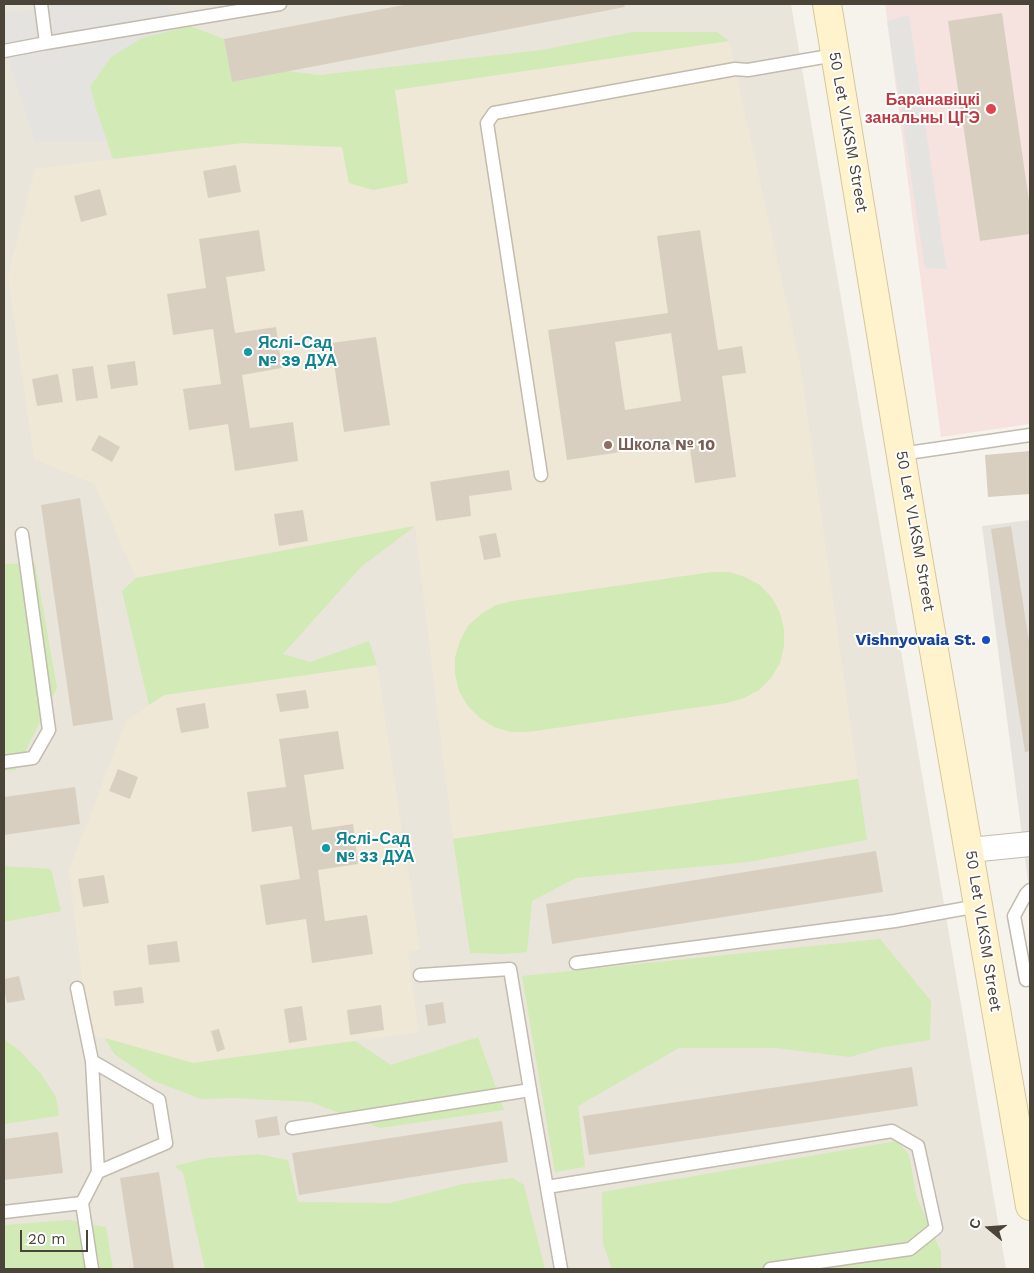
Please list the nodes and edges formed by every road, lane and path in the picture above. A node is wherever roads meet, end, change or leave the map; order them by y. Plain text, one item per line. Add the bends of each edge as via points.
1 (42, 4) edge
2 (280, 4) edge
3 (827, 4) edge
4 (46, 43) junction
5 (4, 51) edge
6 (835, 55) junction
7 (1030, 435) edge
8 (901, 454) junction
9 (541, 475) dead end
10 (22, 534) dead end
11 (4, 762) edge
12 (1029, 847) edge
13 (970, 850) junction
14 (1030, 890) edge
15 (978, 906) junction
16 (576, 963) dead end
17 (420, 975) dead end
18 (1030, 979) edge
19 (77, 988) dead end
20 (92, 1061) junction
21 (530, 1090) junction
22 (292, 1128) dead end
23 (98, 1172) junction
24 (547, 1187) junction
25 (82, 1202) junction
26 (1030, 1206) edge
27 (4, 1212) edge
28 (92, 1269) edge
29 (561, 1269) edge
30 (770, 1269) edge

1 - 4 lane
2 - 4 lane
3 - 6 main road, 50 Let VLKSM Street
4 - 5 lane
6 - 8 main road, 50 Let VLKSM Street
6 - 9 lane via 748,70 734,69 494,113 487,123
7 - 8 lane
8 - 13 main road, 50 Let VLKSM Street
10 - 11 lane via 49,730 33,758
12 - 13 street
13 - 15 main road, 50 Let VLKSM Street
14 - 18 lane via 1014,916 1026,980
15 - 16 lane via 895,921
15 - 26 main road, 50 Let VLKSM Street
17 - 21 lane via 510,969
19 - 20 lane
20 - 23 lane
20 - 23 lane via 159,1100 166,1143
21 - 22 lane
21 - 24 lane
23 - 25 lane
24 - 29 lane
24 - 30 lane via 892,1131 918,1146 936,1228 910,1249
25 - 27 lane
25 - 28 lane

